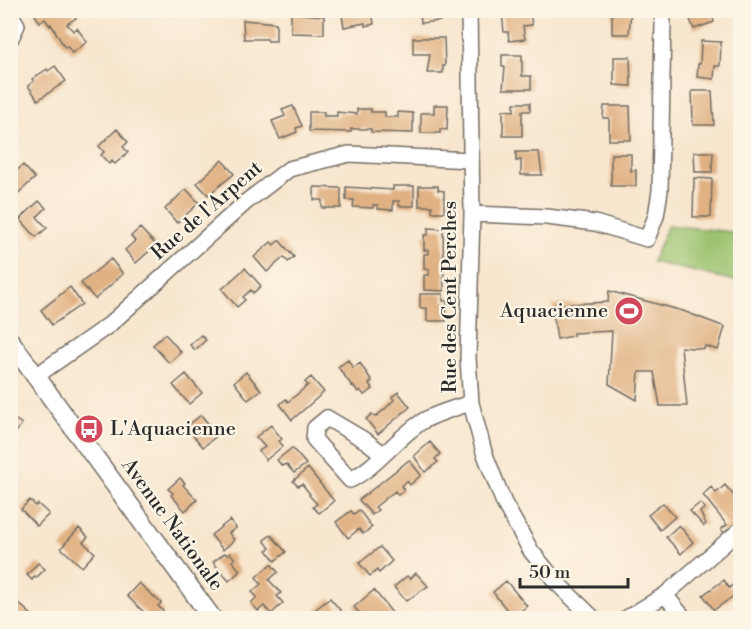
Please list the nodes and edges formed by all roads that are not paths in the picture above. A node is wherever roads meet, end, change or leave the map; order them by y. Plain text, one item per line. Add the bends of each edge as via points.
1 (469, 10) edge
2 (661, 10) edge
3 (10, 13) edge
4 (10, 40) edge
5 (470, 160) junction
6 (472, 214) junction
7 (10, 341) edge
8 (36, 376) junction
9 (471, 403) junction
10 (383, 454) junction
11 (741, 530) edge
12 (665, 595) junction
13 (212, 618) edge
14 (593, 618) edge
15 (627, 618) edge
16 (684, 618) edge

1 - 5 street, Rue des Cent Perches
2 - 6 street via 660,191 647,239 596,223
3 - 4 street via 17,25
5 - 6 street, Rue des Cent Perches
5 - 8 street, Rue de l'Arpent via 349,154 289,169 246,202 109,325
6 - 9 street, Rue des Cent Perches via 468,358
7 - 8 main road, Avenue Nationale
8 - 13 main road, Avenue Nationale
9 - 10 street via 422,422
9 - 14 street, Rue des Cent Perches via 484,452 504,503 531,551
10 - 10 street via 350,480 314,439 315,428 327,418
11 - 12 street
12 - 15 street
12 - 16 street

